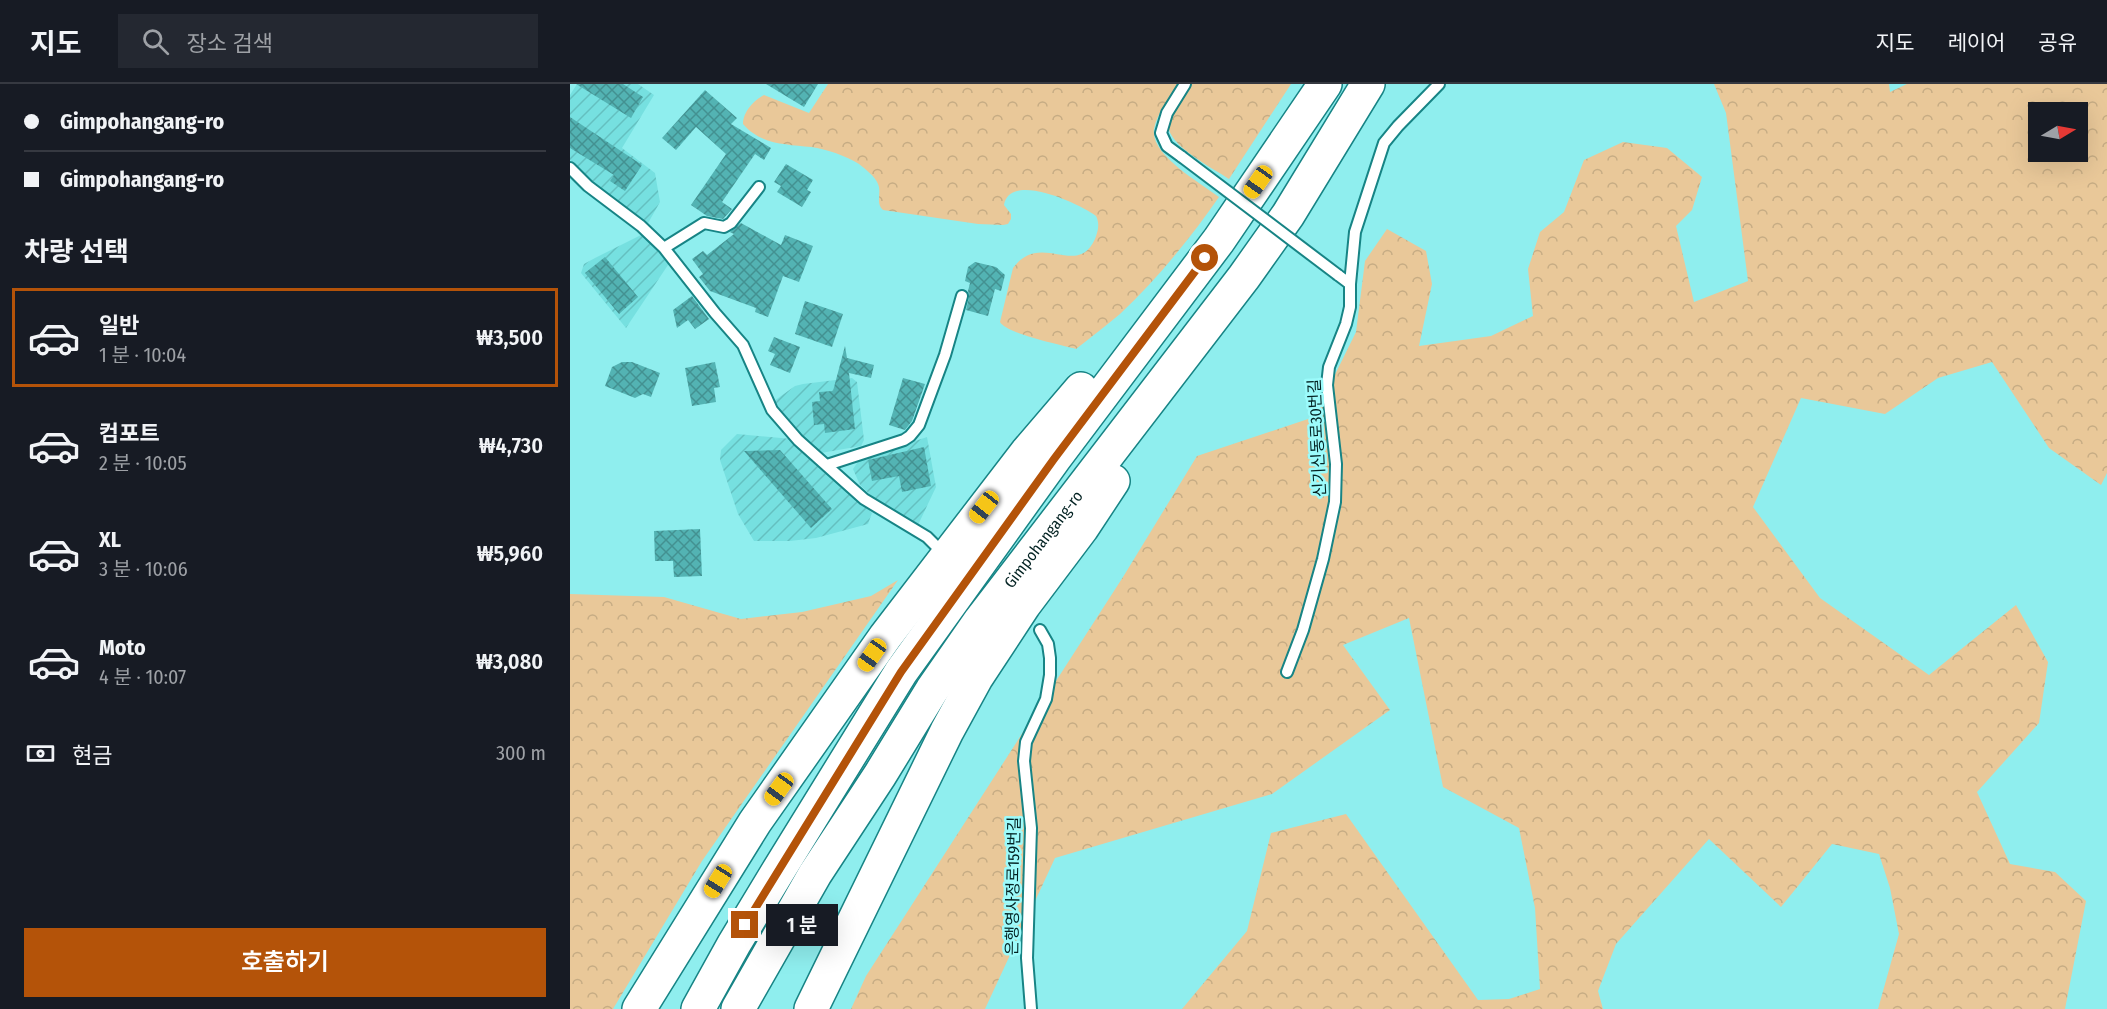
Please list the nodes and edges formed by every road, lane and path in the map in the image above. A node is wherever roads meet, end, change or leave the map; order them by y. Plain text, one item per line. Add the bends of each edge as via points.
1 (1185, 84) edge
2 (1324, 84) edge
3 (1368, 84) edge
4 (1439, 84) edge
5 (570, 168) edge
6 (759, 187) dead end
7 (1219, 240) junction
8 (664, 248) junction
9 (1350, 284) junction
10 (962, 296) dead end
11 (1165, 380) junction
12 (827, 465) junction
13 (936, 546) dead end
14 (1040, 630) dead end
15 (1287, 672) dead end
16 (639, 1009) edge
17 (698, 1009) edge
18 (738, 1009) edge
19 (811, 1009) edge
20 (1031, 1009) edge

1 - 9 lane, bridge via 1167,113 1161,133 1167,146
2 - 7 highway
3 - 11 highway, Gimpohangang-ro via 1288,215
4 - 9 lane, 신기신동로30번길 via 1384,143 1355,232
5 - 8 lane
6 - 8 lane via 731,223 724,227 704,223
7 - 16 highway via 1027,452 885,637 755,822
7 - 17 highway via 1054,459 901,672
8 - 12 lane via 743,345 781,422
9 - 15 lane, 신기신동로30번길 via 1350,307 1329,367 1327,385 1336,464 1335,502 1303,630
10 - 12 lane via 915,432 904,440
11 - 18 highway, Gimpohangang-ro via 980,621 932,690 814,874
11 - 19 highway via 1114,479 976,678
12 - 13 lane via 864,499
14 - 20 lane, 은행영사정로159번길 via 1048,644 1050,675 1046,699 1026,742 1024,761 1031,828 1027,947

